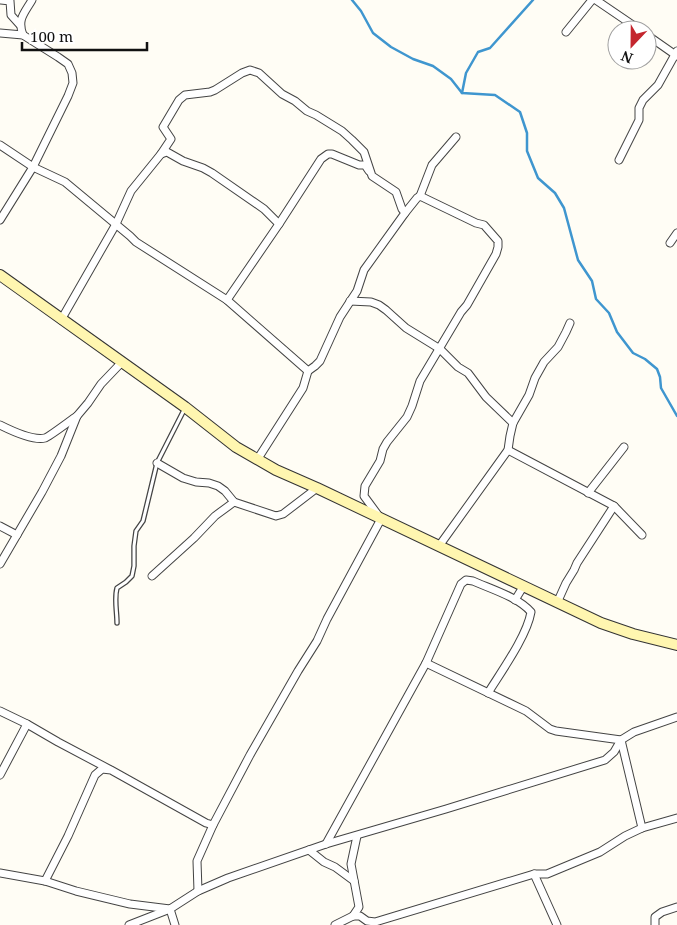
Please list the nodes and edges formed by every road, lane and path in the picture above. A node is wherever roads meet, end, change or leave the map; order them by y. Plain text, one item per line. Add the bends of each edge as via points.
1 (1, 0) edge
2 (32, 0) edge
3 (592, 0) edge
4 (596, 0) edge
5 (625, 20) edge
6 (20, 25) junction
7 (566, 32) dead end
8 (0, 33) edge
9 (23, 35) junction
10 (657, 42) edge
11 (676, 54) edge
12 (456, 137) dead end
13 (0, 145) edge
14 (161, 154) junction
15 (620, 160) dead end
16 (33, 167) junction
17 (372, 176) junction
18 (420, 196) junction
19 (405, 213) junction
20 (0, 220) edge
21 (116, 224) junction
22 (279, 224) junction
23 (677, 233) edge
24 (670, 243) dead end
25 (0, 275) edge
26 (227, 300) junction
27 (350, 301) junction
28 (62, 320) junction
29 (570, 322) dead end
30 (440, 350) junction
31 (122, 362) junction
32 (308, 371) junction
33 (185, 407) junction
34 (77, 416) junction
35 (513, 424) junction
36 (0, 425) edge
37 (624, 447) dead end
38 (508, 450) junction
39 (257, 460) junction
40 (157, 463) junction
41 (317, 488) junction
42 (588, 493) junction
43 (234, 502) junction
44 (614, 506) junction
45 (381, 519) junction
46 (0, 526) edge
47 (17, 535) junction
48 (642, 535) dead end
49 (439, 546) junction
50 (0, 564) edge
51 (152, 576) dead end
52 (523, 587) junction
53 (515, 600) junction
54 (557, 603) junction
55 (117, 623) dead end
56 (677, 645) edge
57 (426, 663) junction
58 (488, 693) junction
59 (0, 711) edge
60 (677, 717) edge
61 (27, 724) junction
62 (621, 740) junction
63 (111, 770) junction
64 (0, 775) edge
65 (677, 818) edge
66 (213, 825) junction
67 (642, 828) junction
68 (357, 836) junction
69 (326, 844) junction
70 (309, 850) junction
71 (0, 873) edge
72 (534, 874) junction
73 (45, 881) junction
74 (354, 881) junction
75 (198, 891) junction
76 (677, 907) edge
77 (170, 909) junction
78 (356, 916) junction
79 (129, 925) edge
80 (174, 925) edge
81 (335, 925) edge
82 (557, 925) edge
83 (655, 925) edge

1 - 6 street via 10,1 10,14
2 - 6 street
3 - 7 street
4 - 5 street
6 - 9 street
8 - 9 street
9 - 16 street via 68,64 73,83
10 - 11 street
11 - 15 street via 658,85 643,100 639,120
12 - 18 street via 432,165
13 - 16 street
14 - 17 street via 171,139 163,126 179,100 185,95 215,90 250,70 259,73 307,111 342,131 364,152
14 - 21 street via 131,191
14 - 22 street via 167,152 203,168 264,209
16 - 20 street
16 - 21 street via 65,182
17 - 19 street via 396,192
17 - 22 street via 366,165 328,154 321,159
18 - 19 street
18 - 30 street via 484,225 498,241 496,254
19 - 27 street via 364,270
21 - 26 street via 136,242
21 - 28 street
22 - 26 street
23 - 24 street
25 - 28 main road
26 - 32 street
27 - 30 street via 379,305
27 - 32 street via 320,361
28 - 31 main road
29 - 35 street via 558,346 535,378
30 - 35 street via 468,373
30 - 45 street via 420,380 412,406 387,442 365,486 364,496
31 - 33 main road
31 - 34 street
32 - 39 street via 303,388
33 - 39 main road
33 - 40 lane
34 - 36 street via 45,438 30,437
34 - 47 street via 61,456
35 - 38 street
37 - 42 street
38 - 42 street
38 - 49 street
39 - 41 main road
40 - 43 street via 183,478 218,486
40 - 55 lane via 143,521 136,531 132,576 117,588
41 - 43 street via 276,516
41 - 45 main road
42 - 44 street
43 - 51 street
44 - 48 street
44 - 54 street via 577,563
45 - 49 main road
45 - 66 street via 317,641
46 - 47 street
47 - 50 street
49 - 52 main road
52 - 53 street
52 - 54 main road
53 - 57 street via 466,580 461,584
53 - 58 street via 531,612 530,620
54 - 56 main road via 601,623
57 - 58 street
57 - 69 street
58 - 62 street via 526,711 556,731
59 - 61 street
60 - 62 street
61 - 63 street
61 - 64 street
62 - 67 street
62 - 68 street via 605,760
63 - 66 street
63 - 73 street via 102,769 95,775
65 - 67 street
66 - 75 street via 197,861
67 - 72 street via 600,852 547,874
68 - 69 street
68 - 74 street via 351,864
69 - 70 street
70 - 74 street
70 - 75 street
71 - 73 street
72 - 78 street via 375,922
72 - 82 street
73 - 77 street via 130,904
74 - 78 street via 359,907
75 - 77 street
76 - 83 street via 655,917
77 - 79 street
77 - 80 street
78 - 81 street

